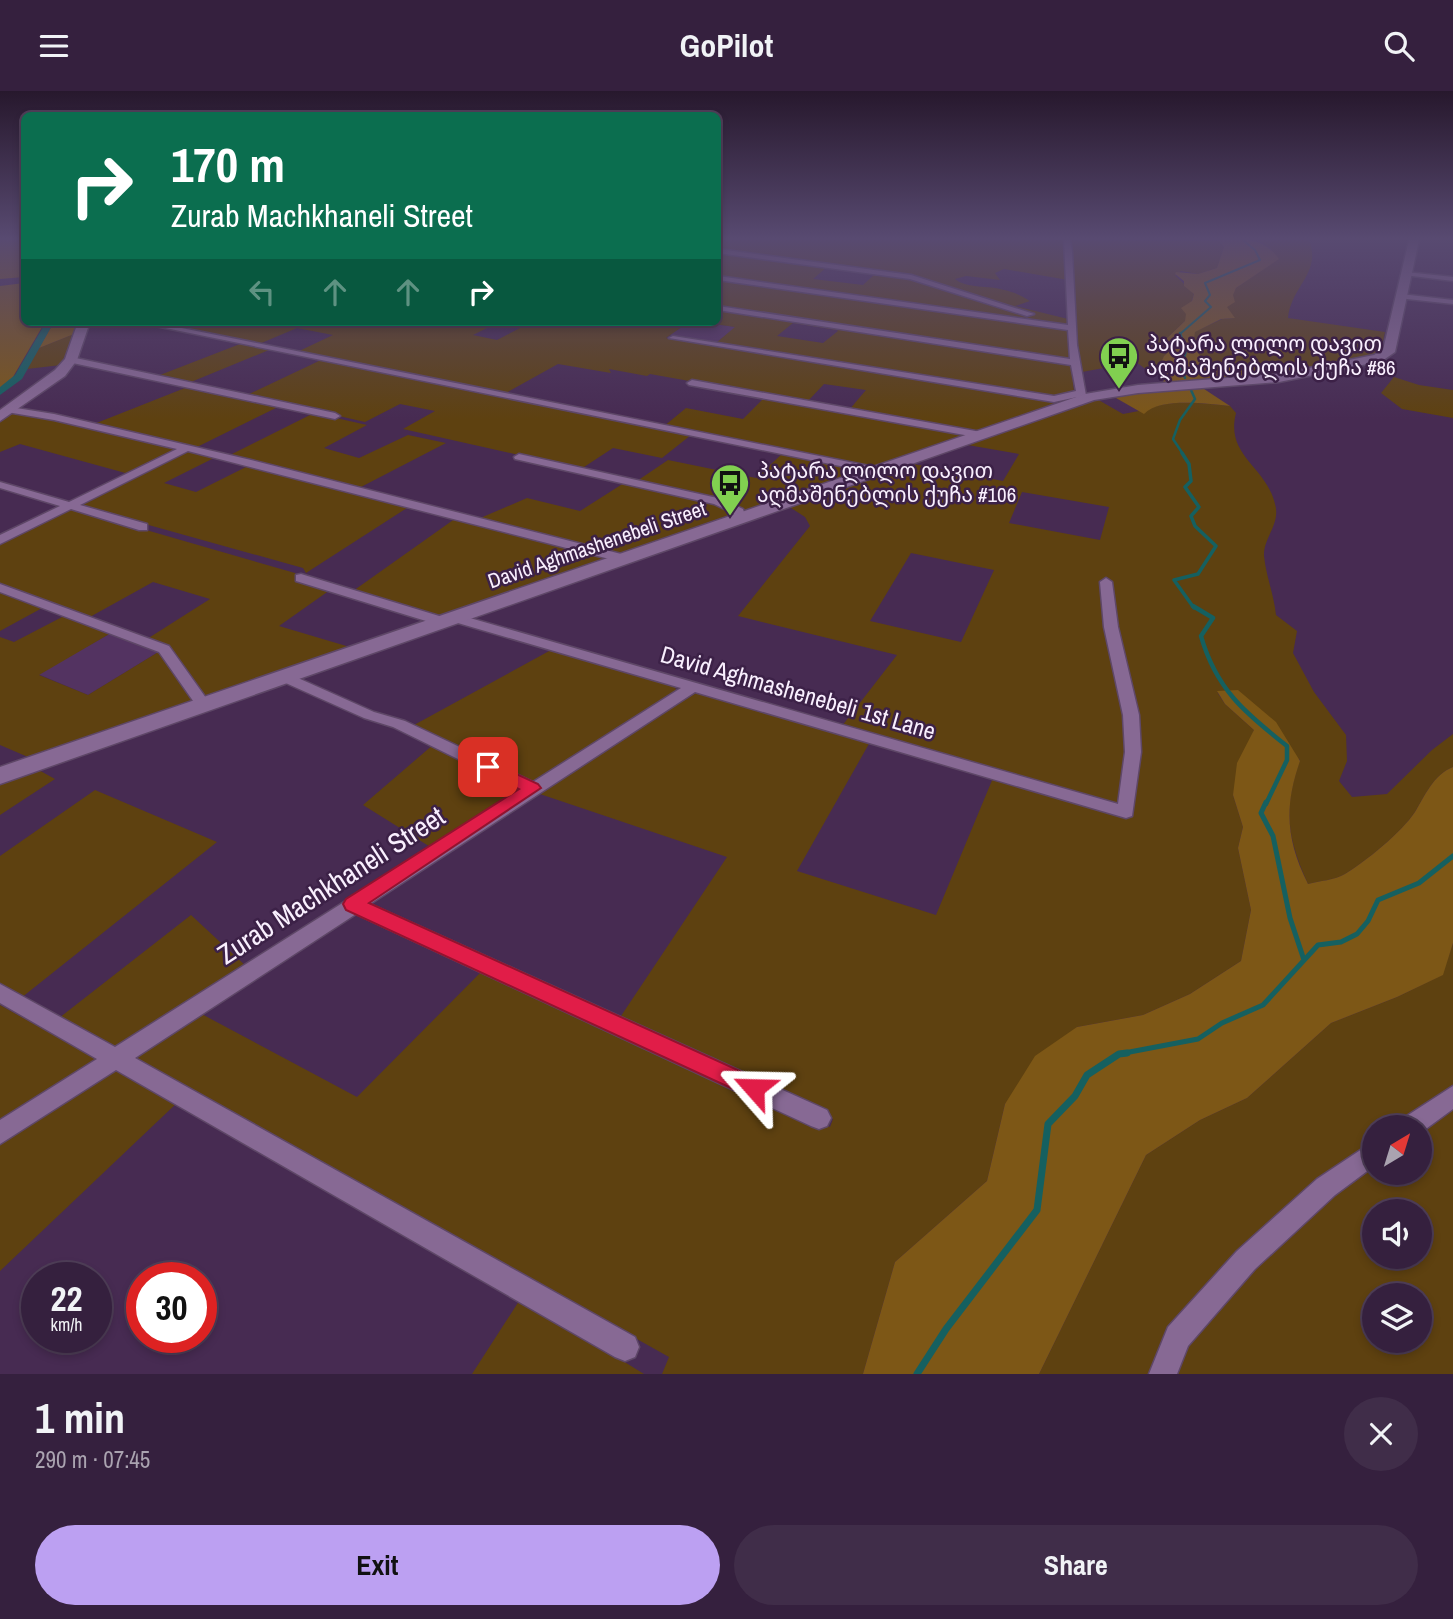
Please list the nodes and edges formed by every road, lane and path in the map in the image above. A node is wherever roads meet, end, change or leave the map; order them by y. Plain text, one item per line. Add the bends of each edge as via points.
1 (875, 300) edge
2 (983, 300) edge
3 (1072, 300) edge
4 (1400, 300) edge
5 (1435, 300) edge
6 (1453, 302) edge
7 (721, 308) edge
8 (83, 326) edge
9 (160, 326) edge
10 (1069, 327) junction
11 (673, 338) dead end
12 (71, 361) junction
13 (1076, 363) junction
14 (692, 383) dead end
15 (1082, 397) junction
16 (5, 413) edge
17 (335, 416) dead end
18 (981, 435) junction
19 (187, 448) junction
20 (519, 457) dead end
21 (879, 471) junction
22 (0, 485) edge
23 (70, 506) junction
24 (740, 519) junction
25 (144, 527) dead end
26 (0, 540) edge
27 (625, 559) junction
28 (301, 578) dead end
29 (1106, 582) dead end
30 (0, 588) edge
31 (450, 620) junction
32 (284, 677) junction
33 (693, 687) junction
34 (204, 705) junction
35 (0, 776) edge
36 (532, 788) junction
37 (352, 904) junction
38 (0, 993) edge
39 (115, 1058) junction
40 (1453, 1096) edge
41 (1427, 1115) edge
42 (820, 1118) dead end
43 (0, 1133) edge
44 (1362, 1162) edge
45 (625, 1347) dead end
46 (1163, 1374) edge

1 - 10 street
2 - 10 street
3 - 10 street
4 - 15 street, David Aghmashenebeli Street via 1389,352 1378,358 1294,376
5 - 6 street
7 - 13 street
8 - 12 street
9 - 21 street
10 - 13 street
11 - 15 street via 1054,399
12 - 16 street via 44,387
12 - 17 street
13 - 15 street
14 - 18 street
15 - 18 street, David Aghmashenebeli Street
16 - 19 street via 54,417
18 - 21 street, David Aghmashenebeli Street
19 - 23 street
19 - 27 street
20 - 24 street via 718,501 739,511
21 - 24 street, David Aghmashenebeli Street
22 - 23 street
23 - 25 street
23 - 26 street
24 - 27 street, David Aghmashenebeli Street
27 - 31 street, David Aghmashenebeli Street
28 - 31 street, David Aghmashenebeli 1st Lane
29 - 33 street, David Aghmashenebeli 1st Lane via 1111,628 1131,715 1133,752 1126,812
30 - 34 street via 164,649
31 - 32 street, David Aghmashenebeli Street
31 - 33 street, David Aghmashenebeli 1st Lane
32 - 34 street, David Aghmashenebeli Street
32 - 36 street via 399,724
33 - 36 street, Zurab Machkhaneli Street
34 - 35 street, David Aghmashenebeli Street
36 - 37 street, Zurab Machkhaneli Street
37 - 39 street, Zurab Machkhaneli Street
37 - 42 street
38 - 39 street
39 - 43 street, Zurab Machkhaneli Street
39 - 45 street
40 - 41 street
44 - 46 street via 1326,1187 1246,1260 1178,1338

